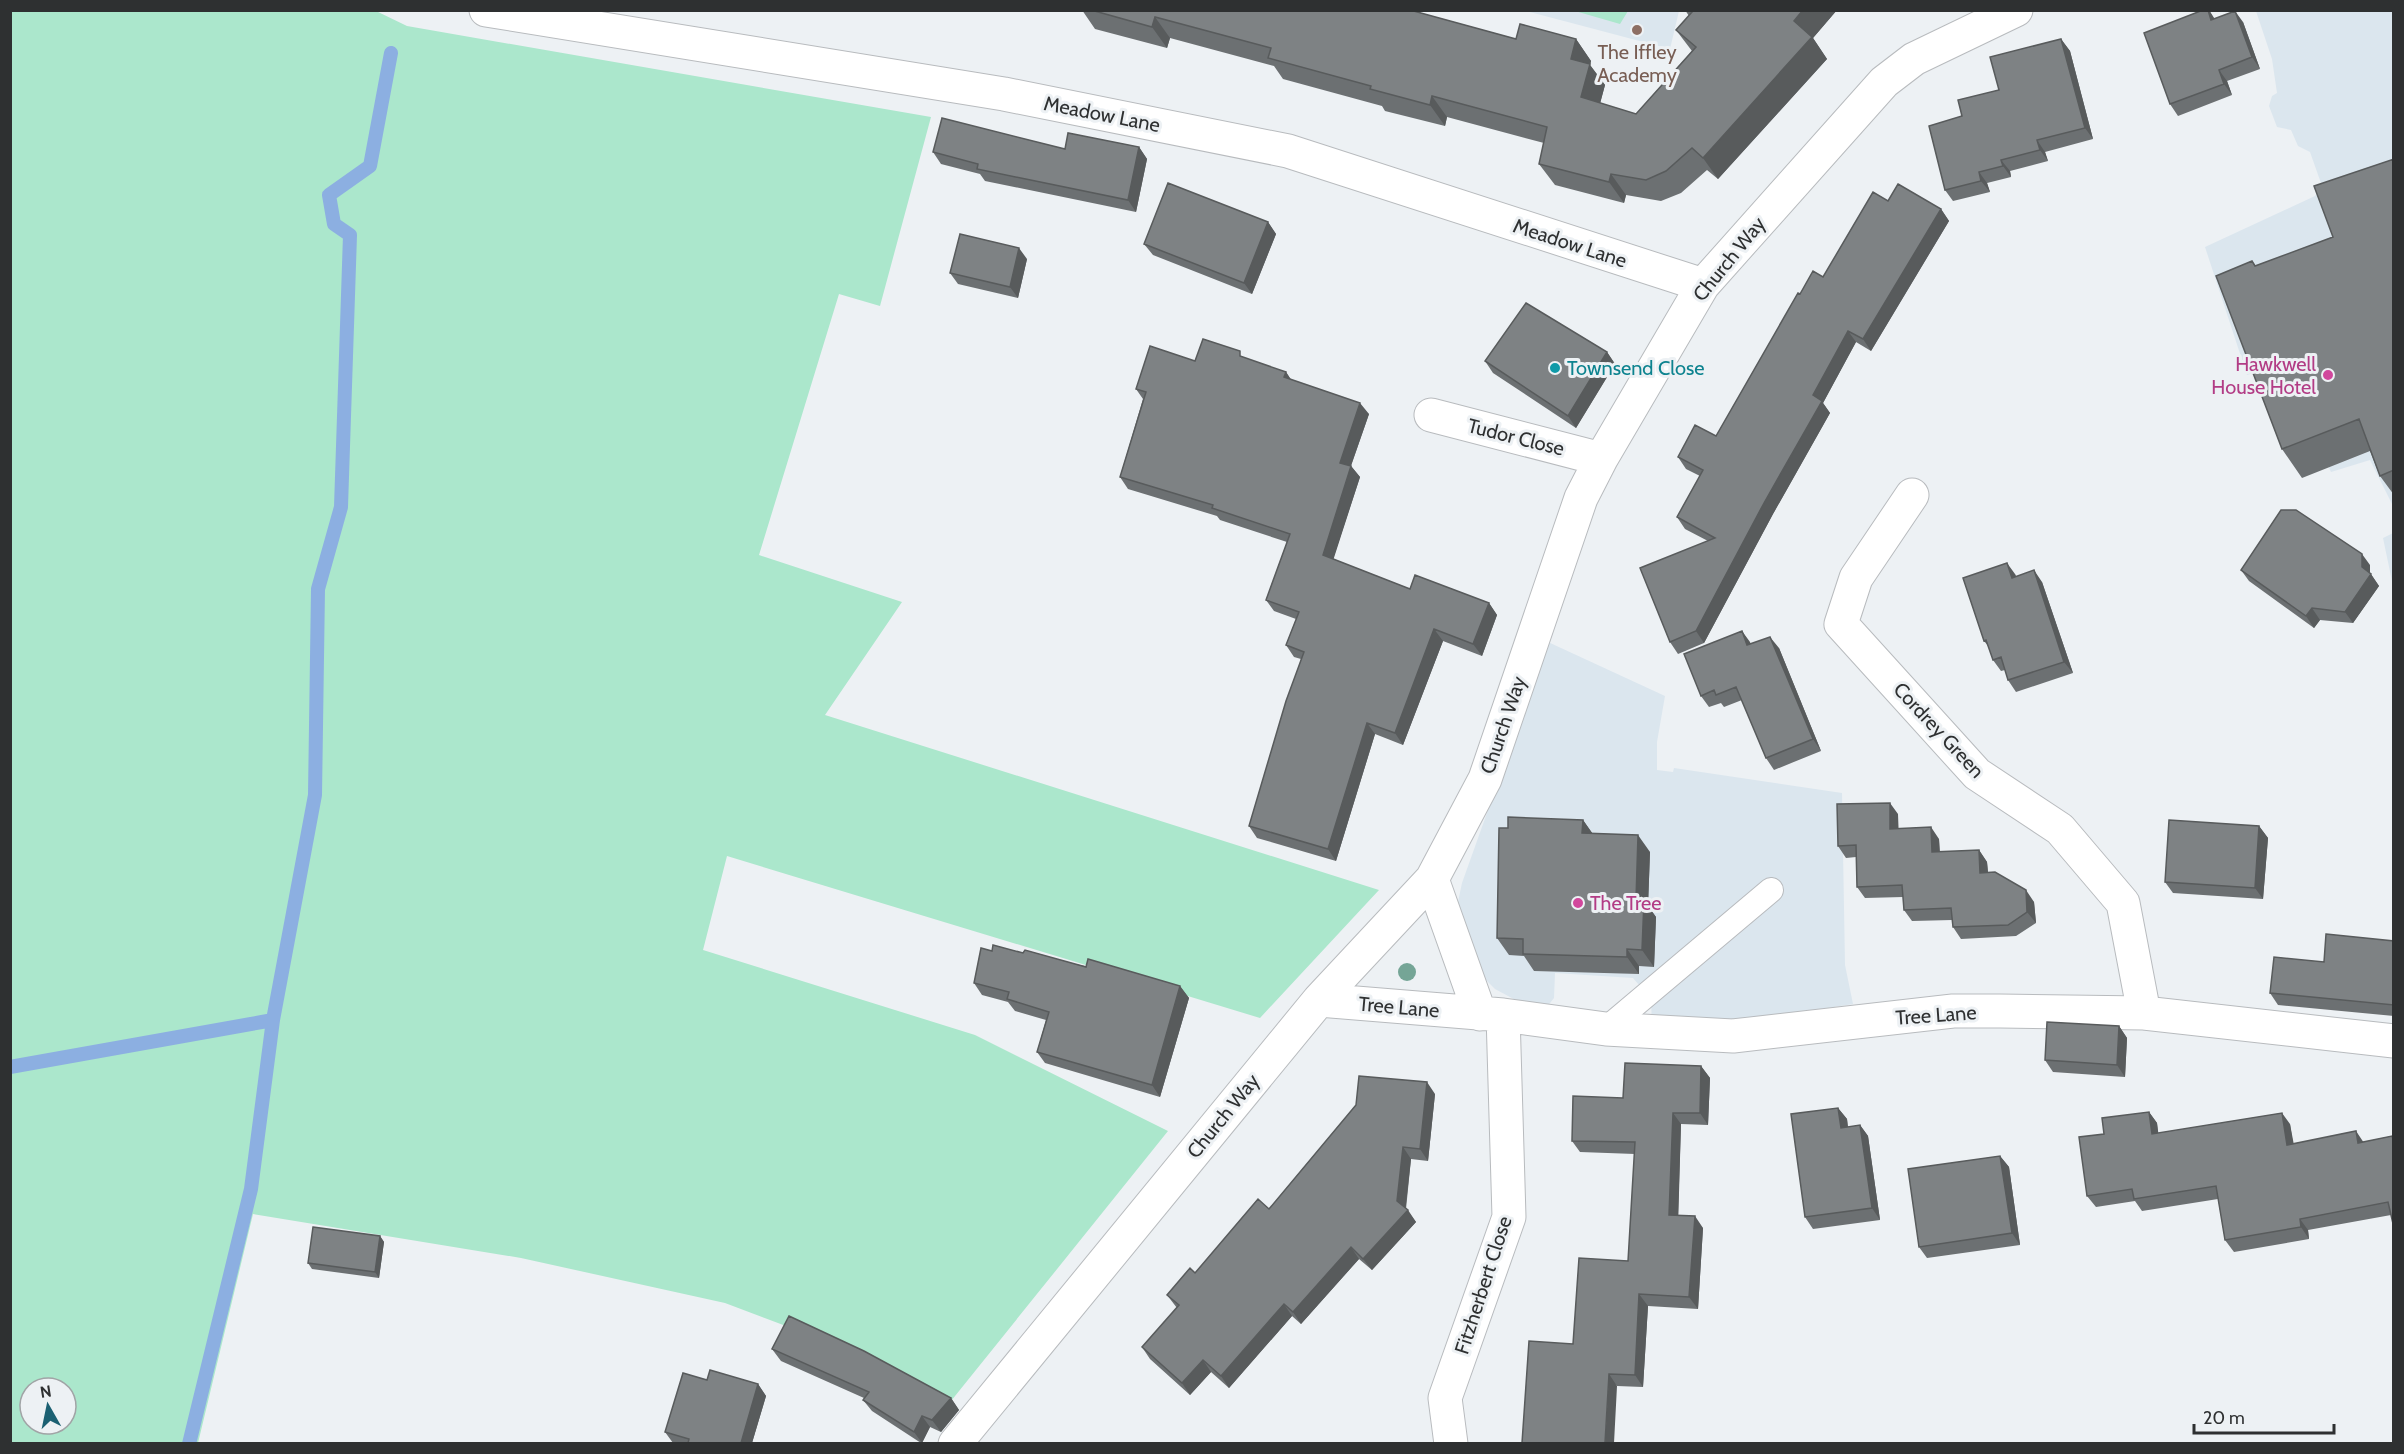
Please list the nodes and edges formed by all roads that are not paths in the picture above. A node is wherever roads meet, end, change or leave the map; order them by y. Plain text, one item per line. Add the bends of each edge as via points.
1 (486, 10) edge
2 (2016, 10) edge
3 (1703, 285) junction
4 (1431, 415) dead end
5 (1601, 459) junction
6 (1912, 495) dead end
7 (1432, 879) junction
8 (1770, 890) dead end
9 (1318, 1000) junction
10 (2144, 1013) junction
11 (1492, 1015) junction
12 (1606, 1029) junction
13 (2394, 1041) edge
14 (956, 1443) edge
15 (1451, 1443) edge

1 - 3 street, Meadow Lane via 1004,94 1288,151
2 - 3 street, Church Way via 1914,59 1884,82
3 - 5 street, Church Way
4 - 5 street, Tudor Close
5 - 7 street, Church Way via 1581,498 1485,779
6 - 10 street, Cordrey Green via 1856,578 1841,624 1977,774 2060,829 2122,903
7 - 9 street, Church Way
7 - 11 street
8 - 12 lane
9 - 11 street, Tree Lane
9 - 14 street, Church Way
10 - 12 street, Tree Lane via 1953,1011 1733,1036
10 - 13 street, Tree Lane
11 - 12 street, Tree Lane
11 - 15 street, Fitzherbert Close via 1509,1217 1445,1398

